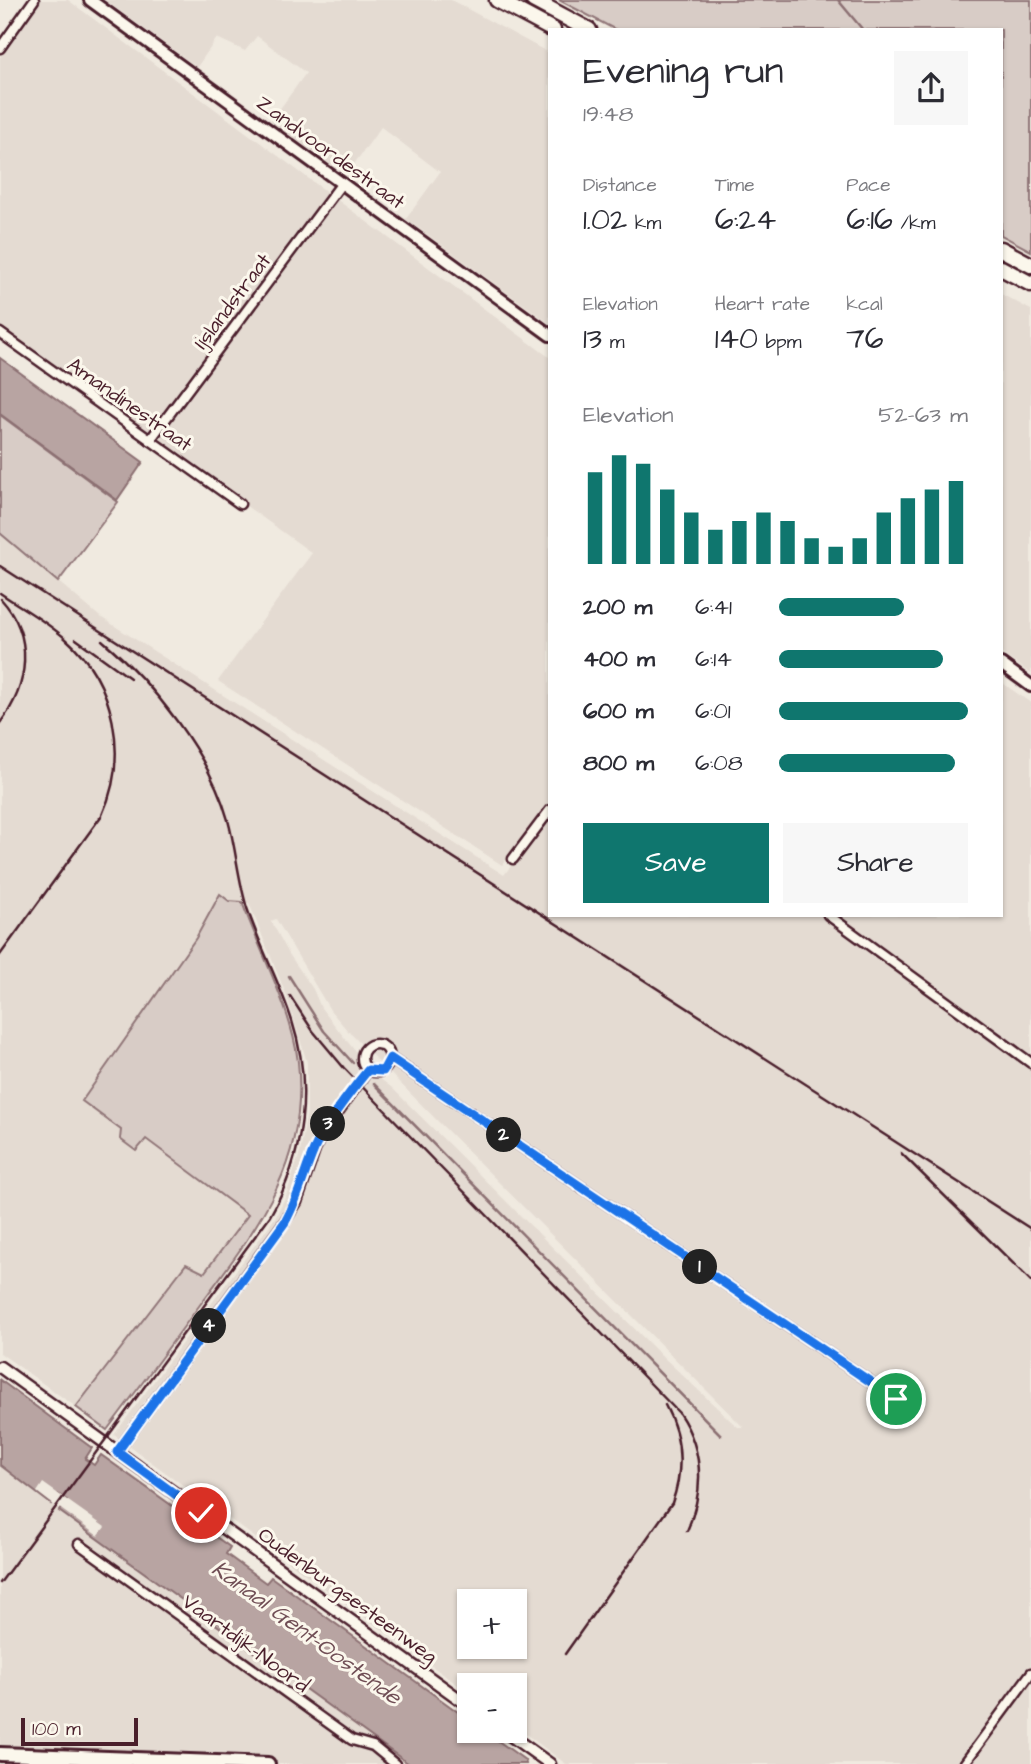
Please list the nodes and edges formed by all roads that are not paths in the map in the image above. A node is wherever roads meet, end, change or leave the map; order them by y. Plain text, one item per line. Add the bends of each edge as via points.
1 (34, 0) edge
2 (90, 0) edge
3 (495, 0) edge
4 (533, 0) edge
5 (549, 28) edge
6 (585, 28) edge
7 (0, 30) edge
8 (8, 37) junction
9 (0, 48) edge
10 (342, 183) junction
11 (1003, 250) edge
12 (1031, 265) edge
13 (1003, 269) edge
14 (1031, 284) edge
15 (0, 333) edge
16 (548, 334) edge
17 (150, 440) junction
18 (240, 504) dead end
19 (1003, 665) edge
20 (1031, 686) edge
21 (548, 813) edge
22 (513, 859) dead end
23 (831, 917) edge
24 (390, 1058) junction
25 (1031, 1063) edge
26 (368, 1070) junction
27 (0, 1367) edge
28 (896, 1399) dead end
29 (117, 1452) junction
30 (79, 1544) dead end
31 (1031, 1674) edge
32 (457, 1697) edge
33 (521, 1743) edge
34 (0, 1754) edge
35 (268, 1764) edge
36 (396, 1764) edge
37 (550, 1764) edge
38 (964, 1764) edge

1 - 8 street
2 - 10 main road, Zandvoordestraat
3 - 5 highway
4 - 6 highway
7 - 8 street
8 - 9 street
10 - 16 main road, Zandvoordestraat
10 - 17 street, Ijslandstraat
11 - 12 highway
13 - 14 highway
15 - 17 street, Amandinestraat
17 - 18 street, Amandinestraat
19 - 20 main road
21 - 22 street
23 - 25 street
24 - 26 street via 383,1071
24 - 26 street via 385,1047 368,1046 362,1056
24 - 28 street
26 - 29 street via 319,1139 297,1202 285,1222
27 - 29 street, Oudenburgsesteenweg
29 - 32 street, Oudenburgsesteenweg
30 - 36 street, Vaartdijk-Noord via 352,1740 373,1746
31 - 38 street
33 - 37 street
34 - 35 main road

